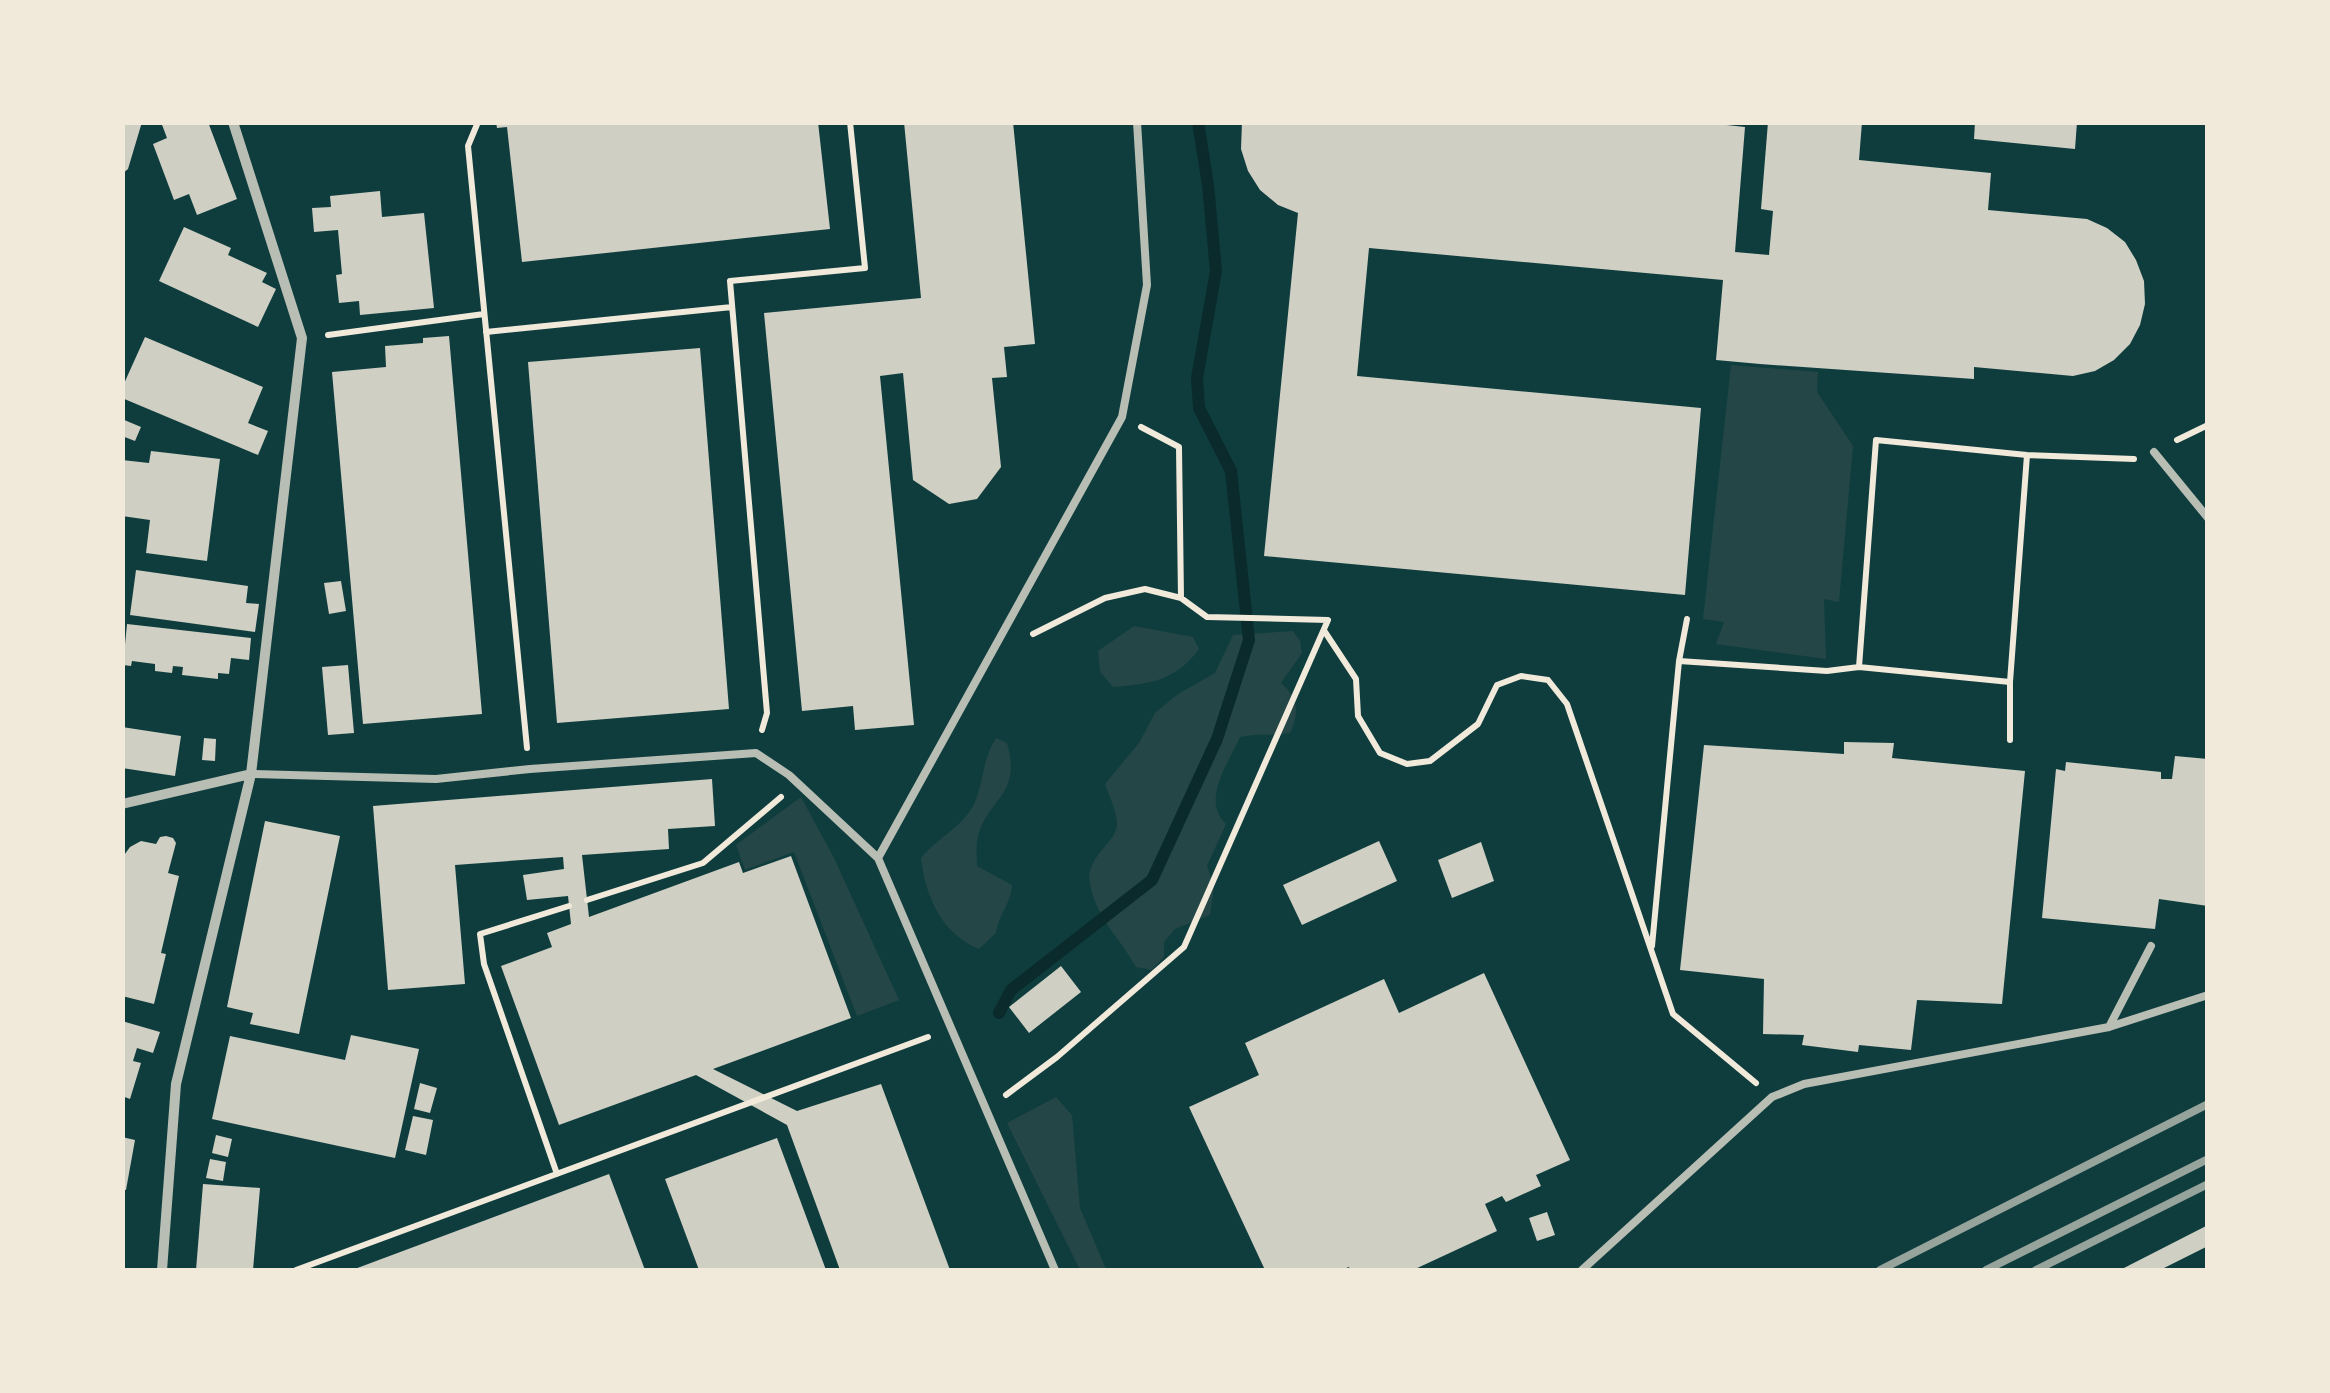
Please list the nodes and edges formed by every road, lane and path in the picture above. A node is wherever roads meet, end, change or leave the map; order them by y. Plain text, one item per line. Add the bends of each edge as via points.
1 (233, 122) edge
2 (478, 122) edge
3 (850, 122) edge
4 (1137, 122) edge
5 (732, 307) junction
6 (484, 314) junction
7 (486, 332) junction
8 (302, 338) junction
9 (1122, 418) junction
10 (2208, 425) edge
11 (2154, 452) junction
12 (2027, 454) junction
13 (2208, 518) edge
14 (1180, 598) junction
15 (1687, 619) dead end
16 (1325, 632) junction
17 (1679, 661) junction
18 (986, 665) junction
19 (1858, 667) junction
20 (2010, 682) junction
21 (2010, 740) dead end
22 (756, 752) junction
23 (530, 769) junction
24 (252, 774) junction
25 (797, 782) junction
26 (122, 804) edge
27 (878, 858) junction
28 (587, 900) dead end
29 (569, 906) dead end
30 (2150, 946) dead end
31 (1652, 952) junction
32 (2208, 995) edge
33 (2109, 1028) junction
34 (950, 1029) junction
35 (1016, 1088) dead end
36 (1772, 1098) junction
37 (557, 1174) junction
38 (162, 1270) edge
39 (296, 1270) edge
40 (1055, 1270) edge
41 (1582, 1270) edge

1 - 8 street
2 - 6 path via 468,146
3 - 5 path via 865,268 730,281
4 - 9 lane via 1147,286
5 - 7 path
5 - 22 path via 767,713
6 - 7 path
6 - 8 path
7 - 23 path
8 - 24 street
9 - 14 path via 1178,446
9 - 18 lane
10 - 11 path
11 - 12 path via 2142,459
11 - 13 lane
12 - 19 path via 1876,440
12 - 20 path
14 - 16 path via 1207,618 1328,620
14 - 18 path via 1145,589 1106,598
15 - 17 path
16 - 31 path via 1356,678 1358,716 1380,753 1406,764 1430,761 1478,724 1497,686 1521,676 1548,680 1567,704
16 - 35 path via 1184,947
17 - 19 path via 1827,671
17 - 31 path
18 - 27 lane
19 - 20 path
20 - 21 path
22 - 23 lane
22 - 25 lane
23 - 24 lane via 436,779
24 - 26 street
24 - 38 street via 176,1084
25 - 27 lane
25 - 28 path via 703,863
27 - 34 lane
29 - 37 path via 480,934 484,964
30 - 33 lane
31 - 36 path via 1673,1014
32 - 33 lane
33 - 36 lane via 1804,1084
34 - 37 path
34 - 40 lane
36 - 41 lane
37 - 39 path

